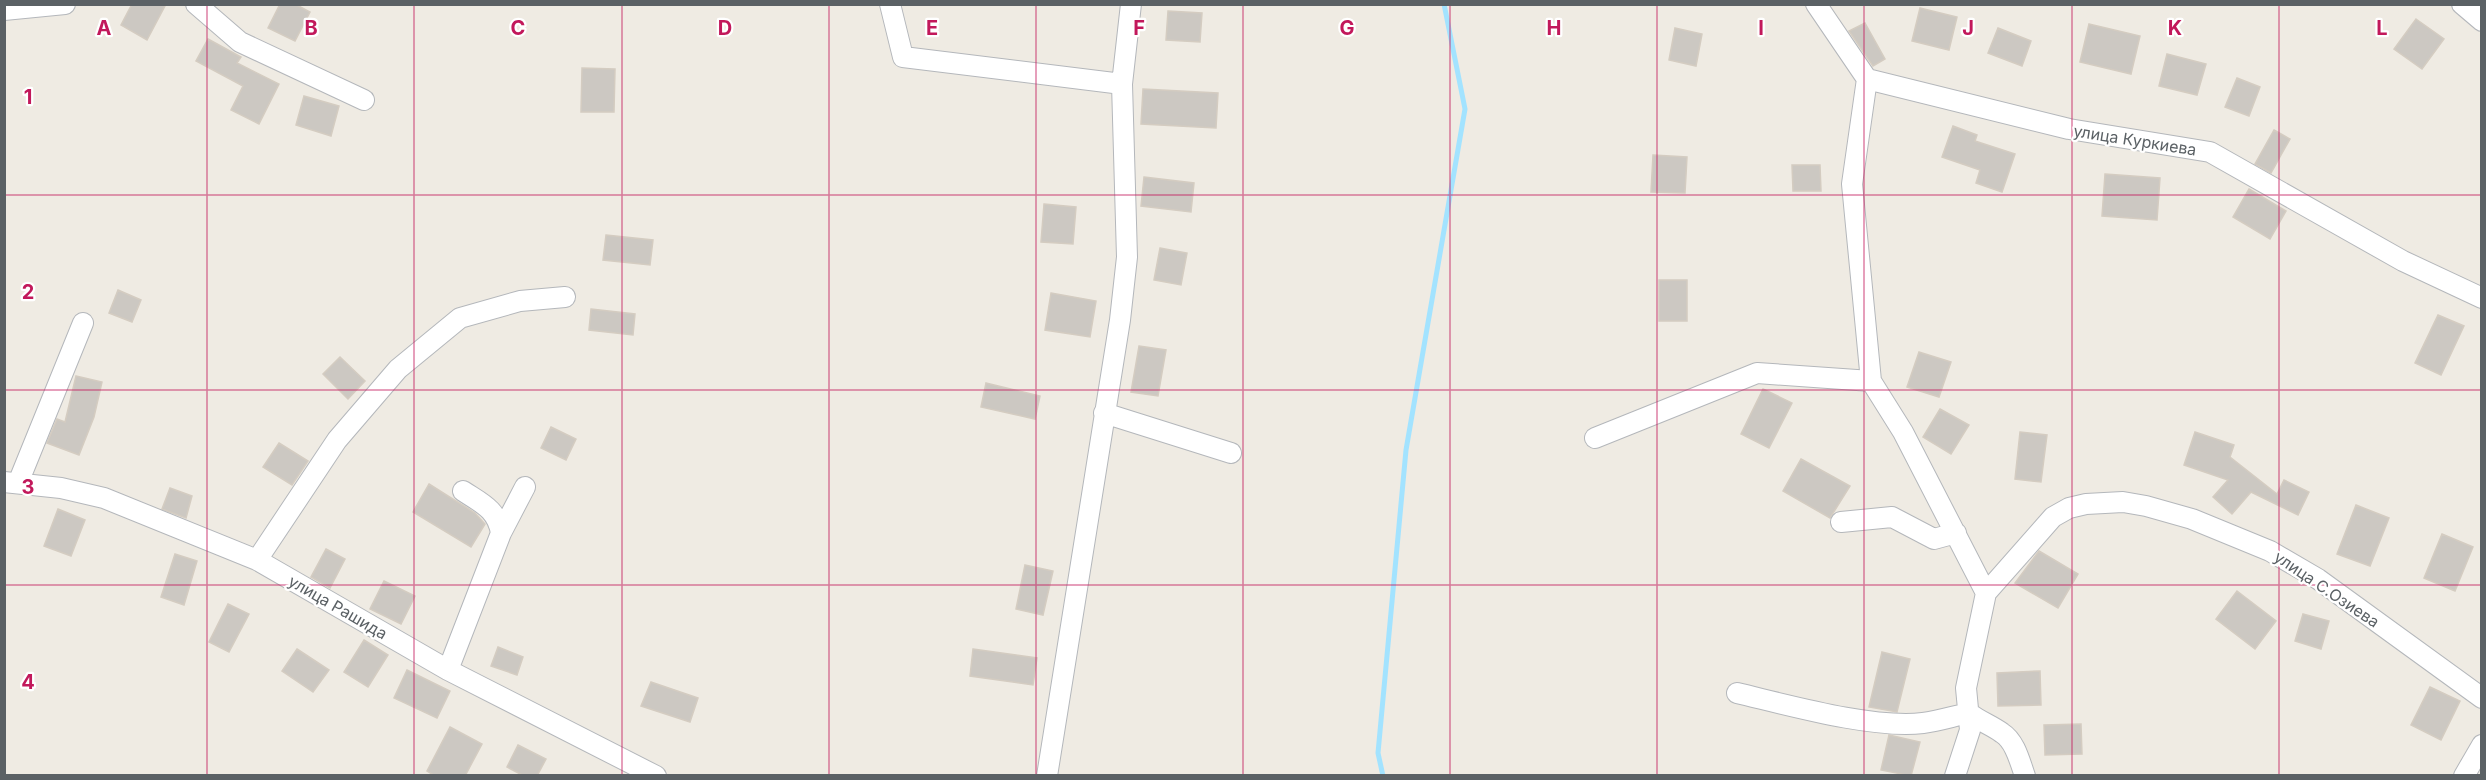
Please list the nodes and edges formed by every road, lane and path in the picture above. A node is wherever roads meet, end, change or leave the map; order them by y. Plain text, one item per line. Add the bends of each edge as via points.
1 (65, 4) edge
2 (196, 4) edge
3 (890, 4) edge
4 (1131, 4) edge
5 (1816, 4) edge
6 (2462, 4) edge
7 (4, 10) edge
8 (2481, 21) edge
9 (1867, 79) junction
10 (1122, 84) junction
11 (363, 100) dead end
12 (565, 297) dead end
13 (2481, 298) edge
14 (83, 323) dead end
15 (1870, 381) junction
16 (1104, 413) junction
17 (1595, 438) dead end
18 (1231, 453) dead end
19 (11, 482) edge
20 (525, 487) dead end
21 (462, 491) dead end
22 (1841, 522) dead end
23 (501, 532) junction
24 (1956, 533) junction
25 (257, 560) junction
26 (1986, 593) junction
27 (448, 670) junction
28 (1737, 693) dead end
29 (2481, 698) edge
30 (1969, 713) junction
31 (2481, 745) edge
32 (656, 776) edge
33 (1047, 776) edge
34 (1955, 776) edge
35 (2025, 776) edge
36 (2464, 776) edge

1 - 7 street
2 - 11 street via 240,42
3 - 10 street via 903,57
4 - 10 street
5 - 9 street
6 - 8 street
9 - 13 street, улица Куркиева via 2069,129 2210,152 2403,261
9 - 15 street via 1852,184
10 - 16 street via 1127,256
12 - 25 street via 520,300 460,318 398,369 337,440
14 - 19 street
15 - 17 street via 1757,373
15 - 24 street via 1903,432
16 - 18 street
16 - 33 street
19 - 25 street, улица Рашида via 104,498
20 - 23 street
21 - 23 street via 493,511
22 - 24 street via 1892,517 1934,539
23 - 27 street
24 - 26 street
25 - 27 street, улица Рашида
26 - 29 street, улица С.Озиева via 2034,536 2060,512 2098,502 2137,504 2192,519 2296,565
26 - 30 street, улица С.Озиева via 1966,688
27 - 32 street, улица Рашида
28 - 30 street via 1890,722 1922,723
30 - 34 street, улица С.Озиева via 1970,730
30 - 35 street via 2004,733
31 - 36 street

